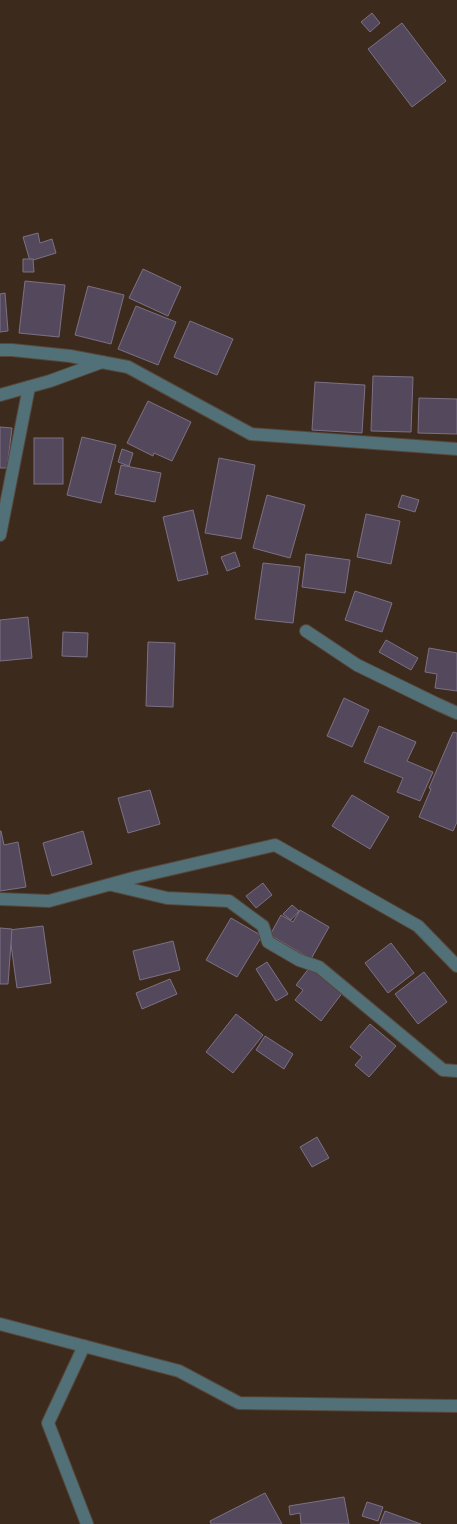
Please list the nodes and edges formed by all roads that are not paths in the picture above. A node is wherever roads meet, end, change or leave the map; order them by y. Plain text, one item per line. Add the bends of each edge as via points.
1 (0, 350) edge
2 (102, 362) junction
3 (29, 387) junction
4 (0, 395) edge
5 (457, 449) edge
6 (0, 535) edge
7 (306, 631) dead end
8 (457, 713) edge
9 (110, 885) junction
10 (0, 899) edge
11 (457, 966) edge
12 (457, 1071) edge
13 (0, 1324) edge
14 (84, 1346) junction
15 (457, 1406) edge
16 (87, 1524) edge

1 - 2 street
2 - 3 street
2 - 5 street via 128,367 250,434
3 - 4 street
3 - 6 street
7 - 8 street via 357,664
9 - 10 street via 49,901
9 - 11 street via 275,845 418,926
9 - 12 street via 167,898 229,901 263,926 268,942 299,960 319,966 443,1070
13 - 14 street
14 - 15 street via 179,1372 239,1404
14 - 16 street via 48,1423

